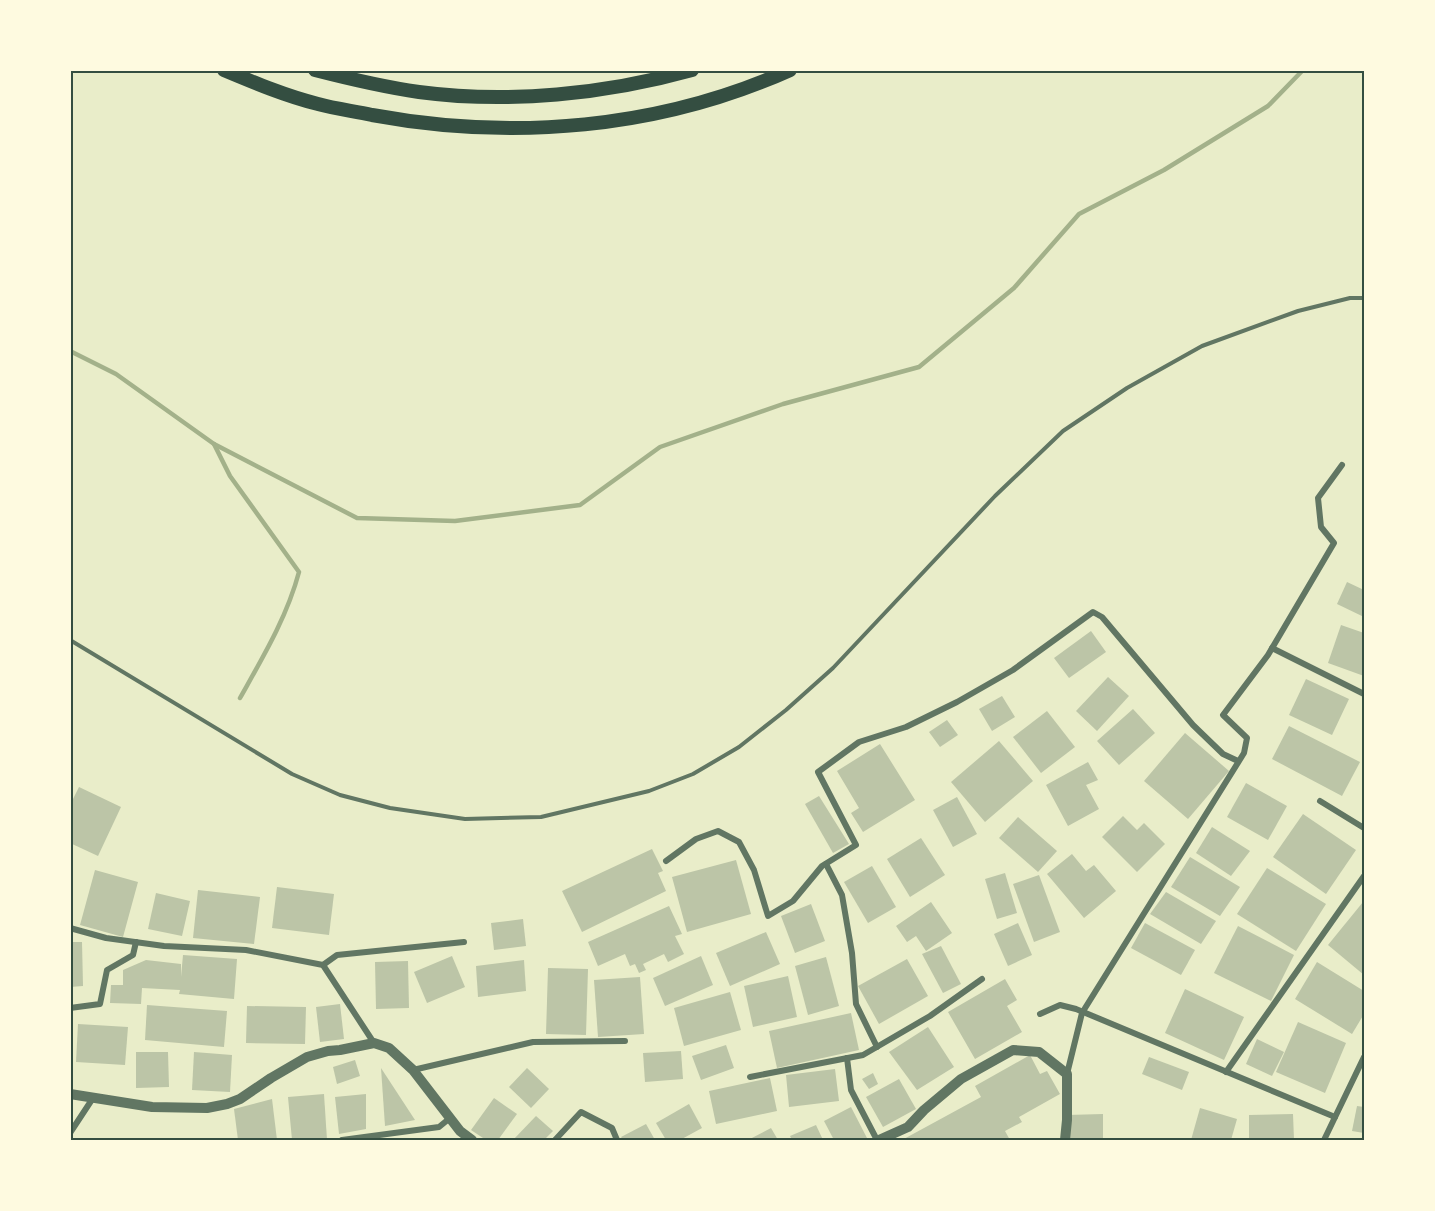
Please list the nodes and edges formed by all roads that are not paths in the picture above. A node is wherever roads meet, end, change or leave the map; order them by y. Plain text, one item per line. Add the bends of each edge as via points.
1 (224, 70) edge
2 (315, 70) edge
3 (692, 70) edge
4 (790, 70) edge
5 (1365, 298) edge
6 (1342, 465) dead end
7 (70, 640) edge
8 (1272, 648) junction
9 (1365, 694) edge
10 (1238, 761) junction
11 (1320, 801) dead end
12 (1365, 828) edge
13 (666, 861) dead end
14 (826, 864) junction
15 (1365, 876) edge
16 (70, 928) edge
17 (136, 942) junction
18 (464, 942) dead end
19 (323, 966) junction
20 (982, 979) dead end
21 (70, 1008) edge
22 (1082, 1013) junction
23 (1041, 1014) dead end
24 (625, 1041) dead end
25 (374, 1043) junction
26 (878, 1047) junction
27 (1365, 1057) edge
28 (847, 1058) junction
29 (413, 1070) junction
30 (1227, 1072) junction
31 (1067, 1074) junction
32 (750, 1077) dead end
33 (70, 1094) edge
34 (93, 1098) junction
35 (1335, 1117) junction
36 (450, 1119) junction
37 (70, 1133) edge
38 (342, 1140) edge
39 (472, 1140) edge
40 (555, 1140) edge
41 (617, 1140) edge
42 (878, 1140) edge
43 (1065, 1140) edge
44 (1324, 1140) edge

1 - 4 highway via 320,105 420,124 521,129 638,118 752,87
2 - 3 highway via 421,92 491,97 616,88
5 - 7 lane via 1298,311 1202,345 1063,430 995,496 833,668 786,710 721,758 649,791 541,816 465,819 390,808 340,795 292,774
6 - 8 street via 1318,498 1321,527 1334,543
8 - 9 street
8 - 10 street via 1223,715 1247,738
10 - 14 street via 1223,754 1192,725 1102,617 1093,612 1003,676 906,727 859,742 818,772 856,845
10 - 22 street
11 - 12 street
13 - 14 street via 696,839 718,831 739,842 754,870 768,916 793,901
14 - 26 street via 842,895 856,1004
15 - 30 street
16 - 17 street
17 - 19 street via 246,950
17 - 21 street via 133,955 107,970 100,1004
18 - 19 street via 337,955
19 - 25 street
20 - 26 street
22 - 23 street via 1060,1005
22 - 30 street
22 - 31 street
24 - 29 street via 533,1042
25 - 29 street via 389,1048
25 - 34 street via 307,1057 240,1099 207,1108 152,1107
26 - 28 street
27 - 35 street
28 - 32 street
28 - 42 street via 851,1090
29 - 36 street
30 - 35 street
31 - 42 street via 1039,1052 1013,1050 961,1079 908,1127
31 - 43 street
33 - 34 street
34 - 37 street
35 - 44 street
36 - 38 street via 439,1127
36 - 39 street
40 - 41 street via 581,1112 612,1128

